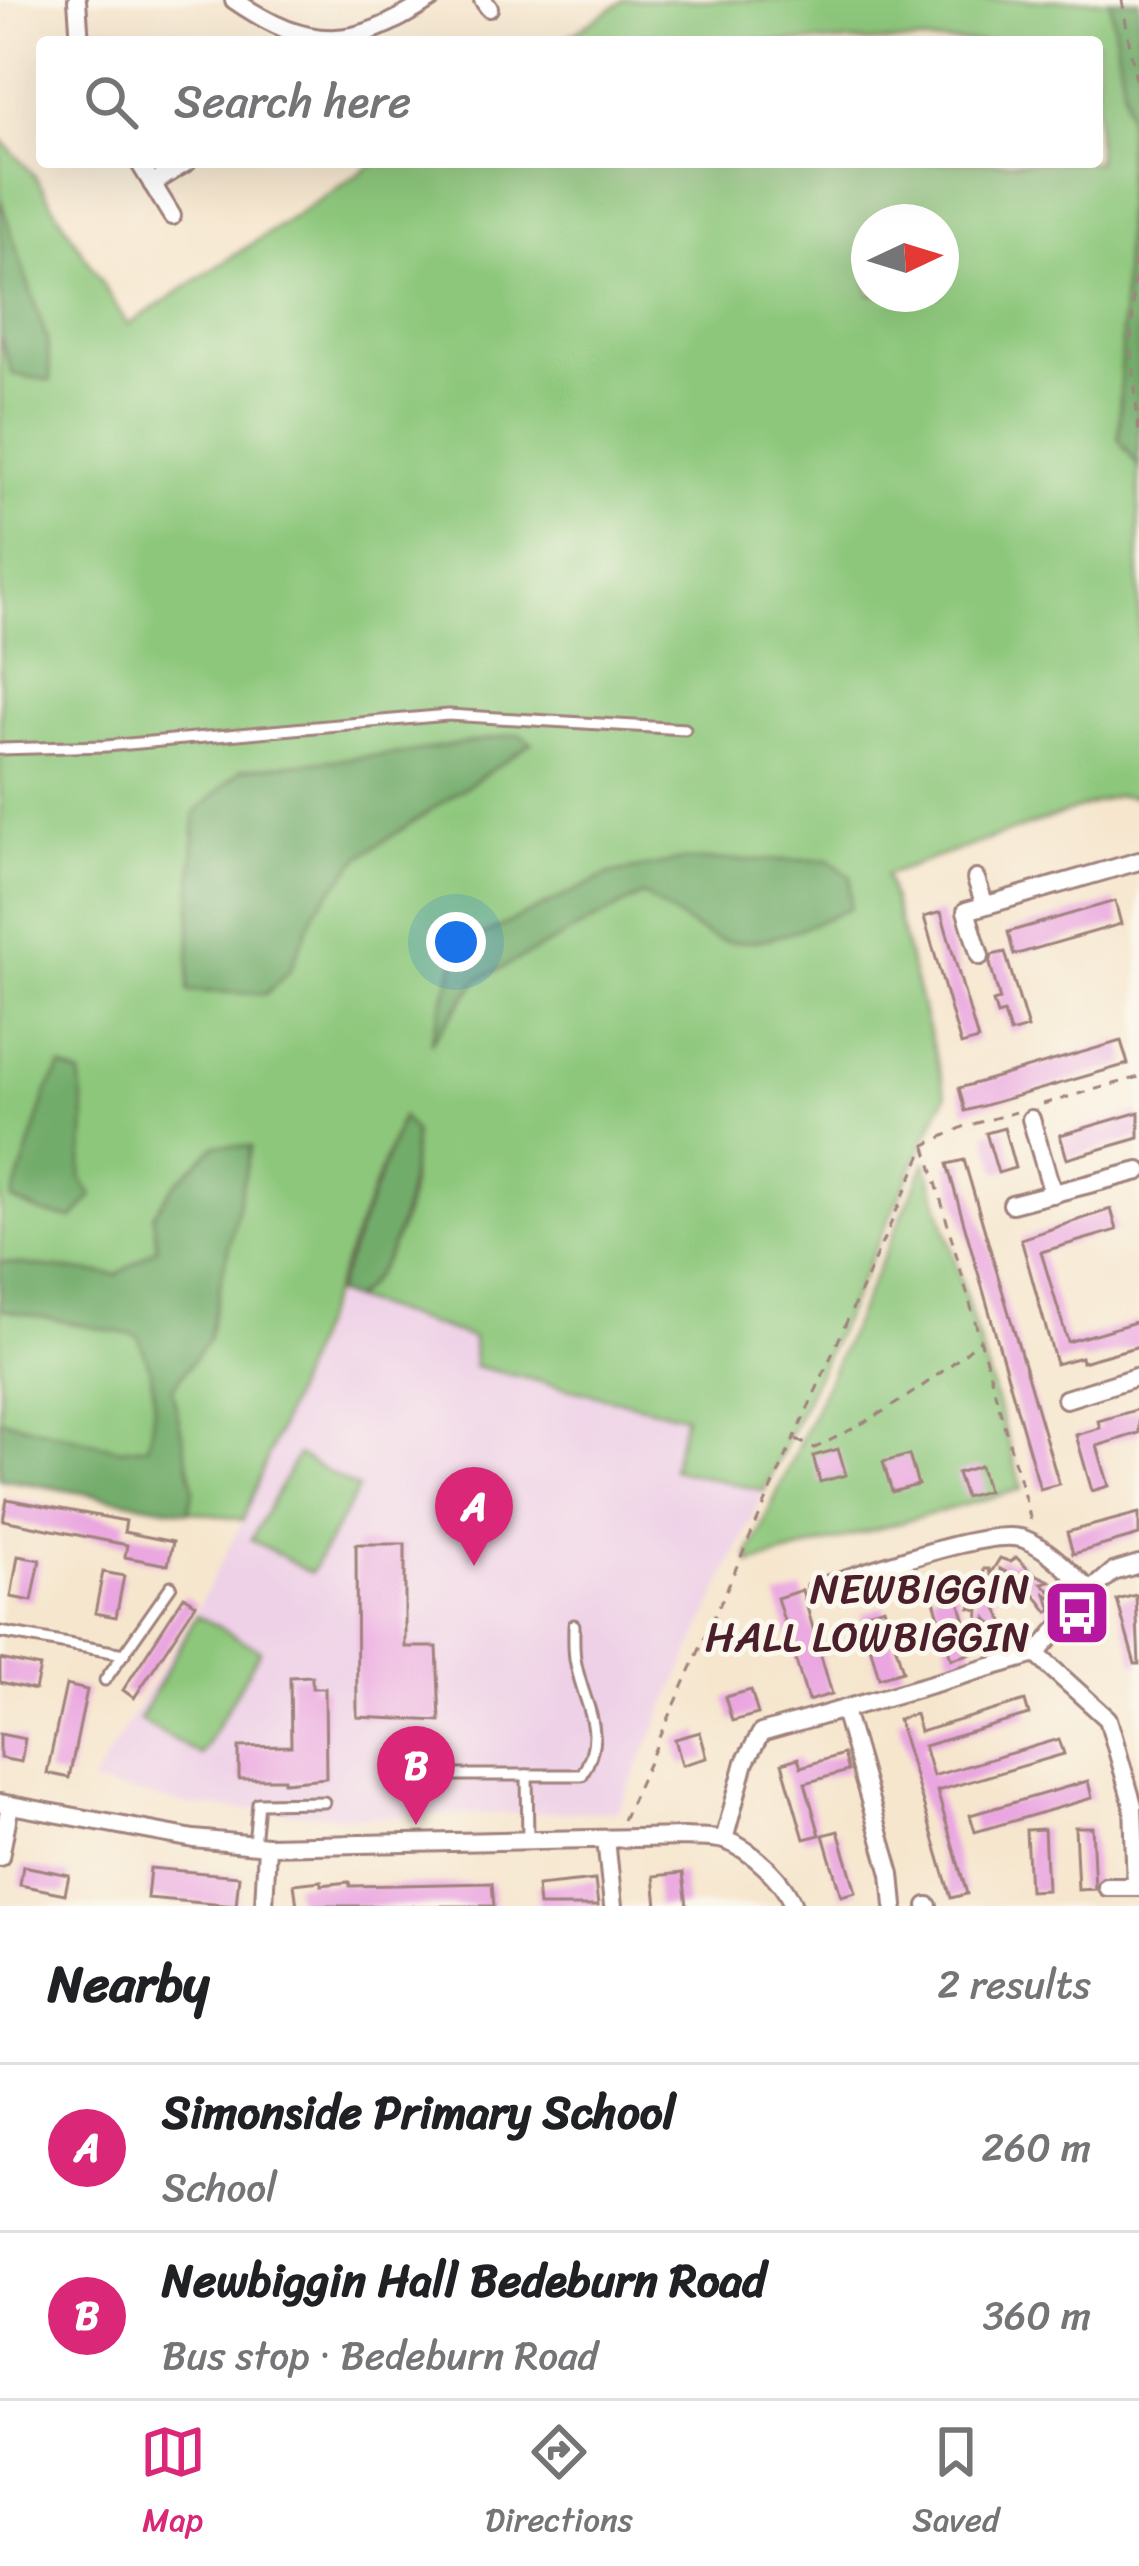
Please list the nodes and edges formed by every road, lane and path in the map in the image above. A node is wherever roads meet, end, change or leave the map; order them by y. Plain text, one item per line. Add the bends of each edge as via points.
1 (76, 0) edge
2 (234, 0) edge
3 (430, 0) edge
4 (1122, 0) edge
5 (79, 36) edge
6 (309, 36) edge
7 (350, 36) edge
8 (1139, 99) edge
9 (143, 168) edge
10 (177, 168) edge
11 (152, 184) junction
12 (1139, 188) edge
13 (172, 216) dead end
14 (1139, 434) edge
15 (685, 729) dead end
16 (0, 748) edge
17 (1139, 860) edge
18 (976, 878) dead end
19 (985, 905) junction
20 (980, 956) dead end
21 (1139, 1077) edge
22 (1031, 1119) dead end
23 (926, 1145) junction
24 (1139, 1171) edge
25 (1053, 1194) junction
26 (1012, 1204) dead end
27 (982, 1339) junction
28 (1139, 1376) edge
29 (1066, 1399) dead end
30 (794, 1439) junction
31 (1026, 1540) junction
32 (1139, 1564) edge
33 (171, 1586) dead end
34 (816, 1588) dead end
35 (1091, 1591) junction
36 (574, 1625) dead end
37 (0, 1632) edge
38 (124, 1654) junction
39 (1036, 1654) junction
40 (105, 1680) dead end
41 (844, 1710) junction
42 (448, 1775) dead end
43 (526, 1775) junction
44 (324, 1802) dead end
45 (5, 1804) edge
46 (615, 1838) junction
47 (528, 1840) junction
48 (724, 1840) junction
49 (260, 1845) junction
50 (0, 1857) edge
51 (1107, 1887) dead end
52 (1137, 1887) edge
53 (264, 1906) edge
54 (613, 1906) edge
55 (794, 1906) edge
56 (894, 1906) edge

1 - 5 street
2 - 6 street via 281,30
3 - 7 street
4 - 8 path
9 - 11 street
10 - 11 street
11 - 13 street
12 - 14 path via 1131,341
15 - 16 lane via 448,715
17 - 19 street
18 - 19 street
19 - 20 street via 966,911
21 - 23 path
22 - 25 street
23 - 27 path
23 - 30 path
24 - 25 street
25 - 26 street
27 - 30 path via 892,1409 815,1448
27 - 31 path via 1034,1519
28 - 29 street
30 - 46 path
31 - 34 street via 988,1537
31 - 35 street
32 - 35 street
33 - 38 lane
35 - 39 street
36 - 43 lane via 596,1746 582,1775
37 - 38 lane
38 - 40 lane
39 - 41 street
39 - 52 street via 1108,1718 1132,1805
41 - 48 street via 760,1733
41 - 56 street
42 - 43 lane
43 - 47 lane
44 - 49 lane via 258,1803
45 - 49 street
45 - 50 street
46 - 47 street
46 - 48 street
46 - 54 street
47 - 49 street
48 - 55 street via 767,1871
49 - 53 street
51 - 52 street

